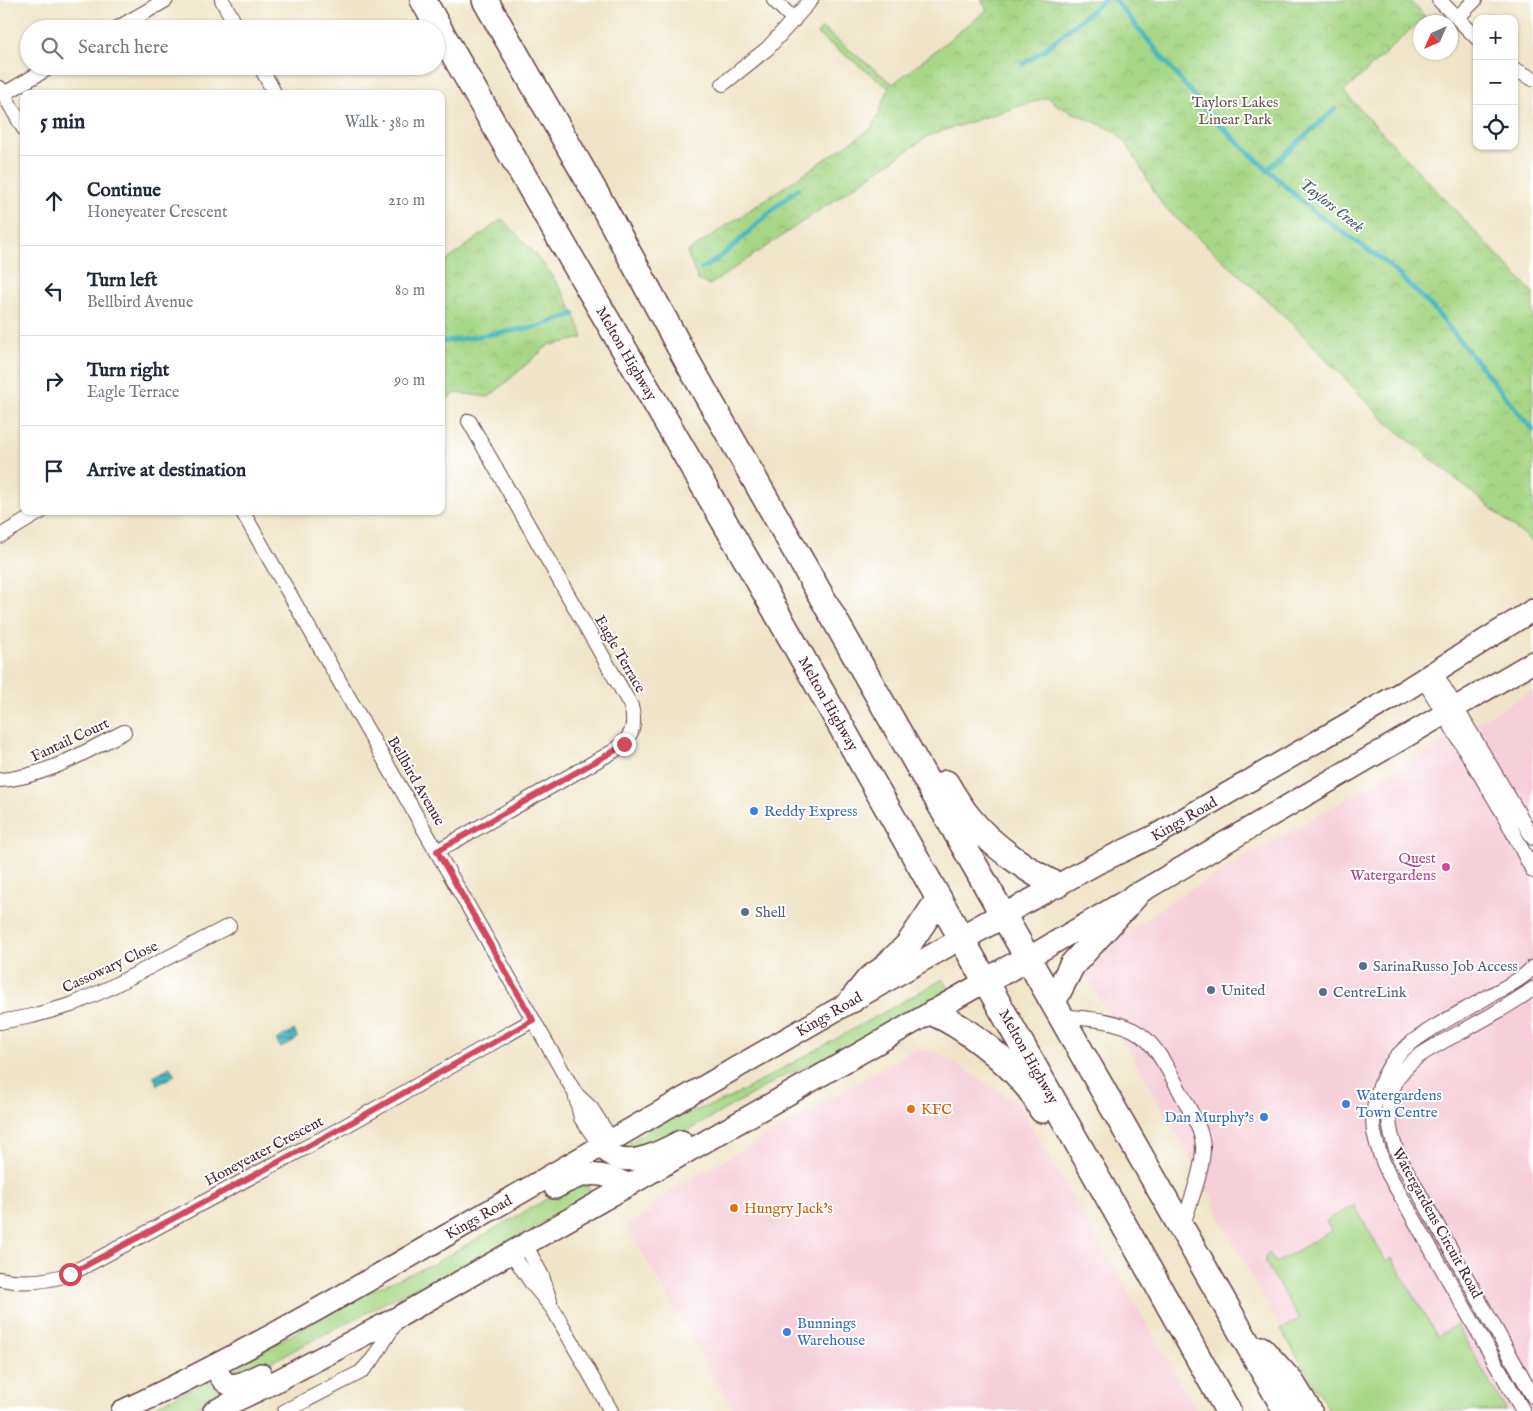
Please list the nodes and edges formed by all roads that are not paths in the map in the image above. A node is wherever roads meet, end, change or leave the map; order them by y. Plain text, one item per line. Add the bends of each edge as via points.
1 (166, 0) edge
2 (222, 0) edge
3 (422, 0) edge
4 (486, 0) edge
5 (774, 0) edge
6 (811, 0) edge
7 (1439, 0) edge
8 (1475, 0) edge
9 (1454, 15) edge
10 (1458, 17) edge
11 (1458, 19) edge
12 (132, 20) edge
13 (233, 20) edge
14 (433, 20) edge
15 (794, 20) junction
16 (1473, 34) edge
17 (445, 40) edge
18 (1518, 70) edge
19 (34, 75) edge
20 (265, 75) edge
21 (1533, 79) edge
22 (723, 84) dead end
23 (273, 90) edge
24 (2, 91) edge
25 (20, 122) edge
26 (469, 421) dead end
27 (35, 515) edge
28 (244, 515) edge
29 (0, 536) edge
30 (794, 548) junction
31 (1533, 610) edge
32 (1533, 662) edge
33 (1429, 675) junction
34 (1450, 712) junction
35 (124, 732) dead end
36 (0, 780) edge
37 (1533, 838) edge
38 (437, 851) junction
39 (1533, 871) edge
40 (1057, 885) junction
41 (1134, 896) junction
42 (939, 899) junction
43 (1003, 915) junction
44 (229, 926) dead end
45 (962, 938) junction
46 (1028, 958) junction
47 (1533, 967) edge
48 (986, 981) junction
49 (1533, 989) edge
50 (852, 1000) junction
51 (1057, 1009) junction
52 (933, 1013) junction
53 (533, 1020) junction
54 (0, 1022) edge
55 (798, 1089) junction
56 (606, 1144) junction
57 (1093, 1168) junction
58 (630, 1185) junction
59 (1182, 1228) junction
60 (518, 1248) junction
61 (373, 1278) junction
62 (0, 1279) edge
63 (450, 1288) junction
64 (400, 1316) junction
65 (1234, 1320) junction
66 (216, 1365) junction
67 (1533, 1396) edge
68 (122, 1411) edge
69 (214, 1411) edge
70 (285, 1411) edge
71 (611, 1411) edge
72 (1228, 1411) edge
73 (1286, 1411) edge
74 (1309, 1411) edge
75 (1523, 1411) edge

1 - 12 street
2 - 13 street
3 - 14 highway, Melton Highway
4 - 30 highway
5 - 15 street
6 - 15 street
7 - 9 street
8 - 10 street
11 - 16 street
15 - 22 street via 768,48
17 - 42 highway, Melton Highway
18 - 21 street
19 - 24 street
20 - 23 street
24 - 25 street
26 - 38 street, Eagle Terrace via 631,706 634,718 630,735 614,751
27 - 29 street
28 - 38 street, Bellbird Avenue
30 - 40 highway via 874,657 971,821 1033,873
30 - 43 highway
31 - 33 main road, Kings Road
32 - 34 main road
33 - 34 street
33 - 40 main road, Kings Road via 1156,835
34 - 37 street
34 - 39 street
34 - 41 main road
35 - 36 street, Fantail Court via 51,769
38 - 53 street, Bellbird Avenue
40 - 43 main road, Kings Road
41 - 46 main road
41 - 51 highway via 1072,965
42 - 45 highway, Melton Highway
42 - 50 highway via 908,945 869,979
43 - 45 highway, Kings Road
43 - 46 highway
44 - 54 street, Cassowary Close via 107,990 71,1005
45 - 48 highway, Melton Highway
45 - 50 main road, Kings Road
46 - 48 highway
46 - 51 highway
47 - 75 street, Watergardens Circuit Road via 1403,1050 1383,1081 1374,1113 1376,1143 1389,1175
48 - 52 main road
48 - 57 highway, Melton Highway
49 - 67 street, Watergardens Circuit Road via 1414,1059 1396,1082 1388,1112 1391,1134 1400,1159
50 - 56 main road, Kings Road
51 - 59 highway
51 - 59 street via 1137,1032 1153,1047 1177,1086 1198,1126 1203,1147
52 - 55 main road
52 - 57 highway via 964,1029 1016,1073 1043,1111
53 - 56 street, Bellbird Avenue via 575,1094 581,1118
53 - 62 street, Honeyeater Crescent via 338,1130 70,1274 34,1281
55 - 56 main road via 767,1091 681,1141 645,1157 617,1158
55 - 58 main road
56 - 61 main road, Kings Road
57 - 72 highway, Melton Highway
58 - 60 main road
58 - 61 main road via 605,1174 580,1175 450,1247
59 - 65 highway
60 - 63 main road
60 - 71 street via 542,1276 553,1309
61 - 66 main road, Kings Road
63 - 64 main road
63 - 66 main road via 389,1307 242,1383 225,1383
64 - 69 main road
64 - 70 street via 361,1372
65 - 73 highway
65 - 74 highway via 1283,1372
66 - 68 main road, Kings Road

